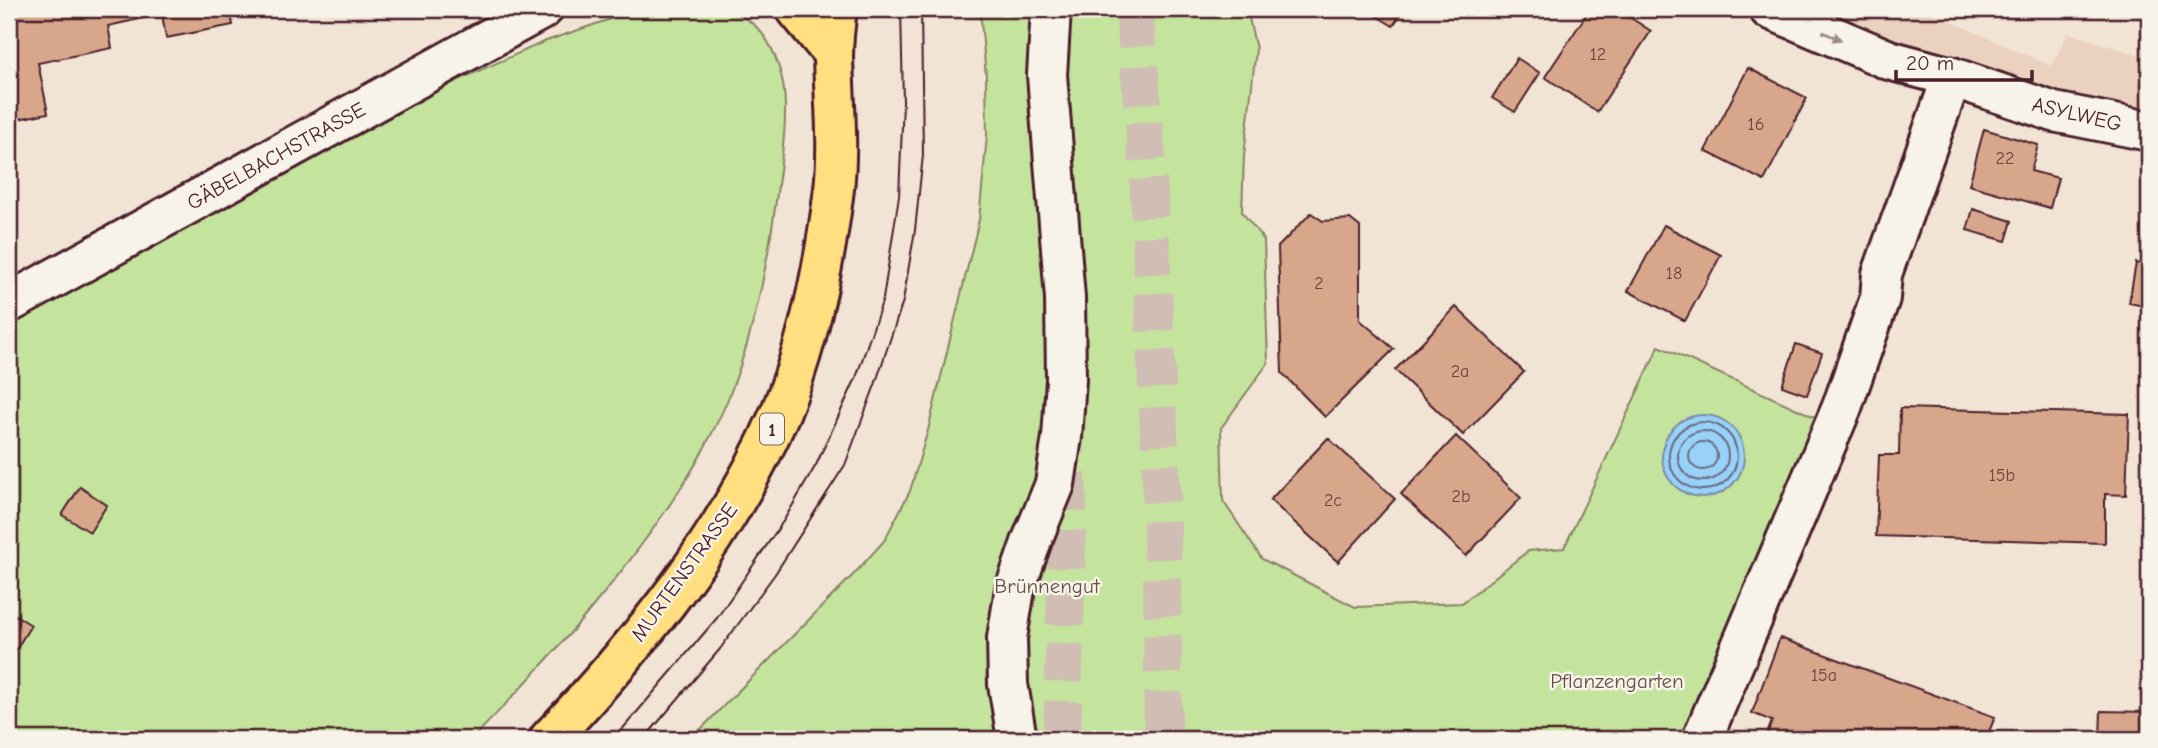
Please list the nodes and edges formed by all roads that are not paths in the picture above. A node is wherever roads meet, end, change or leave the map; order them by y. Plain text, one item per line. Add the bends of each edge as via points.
1 (543, 9) edge
2 (796, 9) edge
3 (837, 9) edge
4 (1051, 9) edge
5 (1769, 9) edge
6 (498, 20) edge
7 (833, 54) junction
8 (1952, 77) junction
9 (2149, 131) edge
10 (9, 303) edge
11 (549, 739) edge
12 (1017, 739) edge
13 (1702, 739) edge

1 - 6 street, GÄBELBACHSTRASSE
2 - 7 main road
3 - 7 main road, MURTENSTRASSE / 1
4 - 12 street via 1046,75 1065,298 1066,380 1055,484 1015,589 1007,638 1008,684
5 -> 8 street, ASYLWEG via 1889,60
6 - 10 street, GÄBELBACHSTRASSE
7 - 11 main road, MURTENSTRASSE / 1 via 838,122 834,188 810,320 781,410 738,497 694,565
8 - 9 street, ASYLWEG via 2054,112
8 - 13 street via 1882,274 1880,299 1842,407

